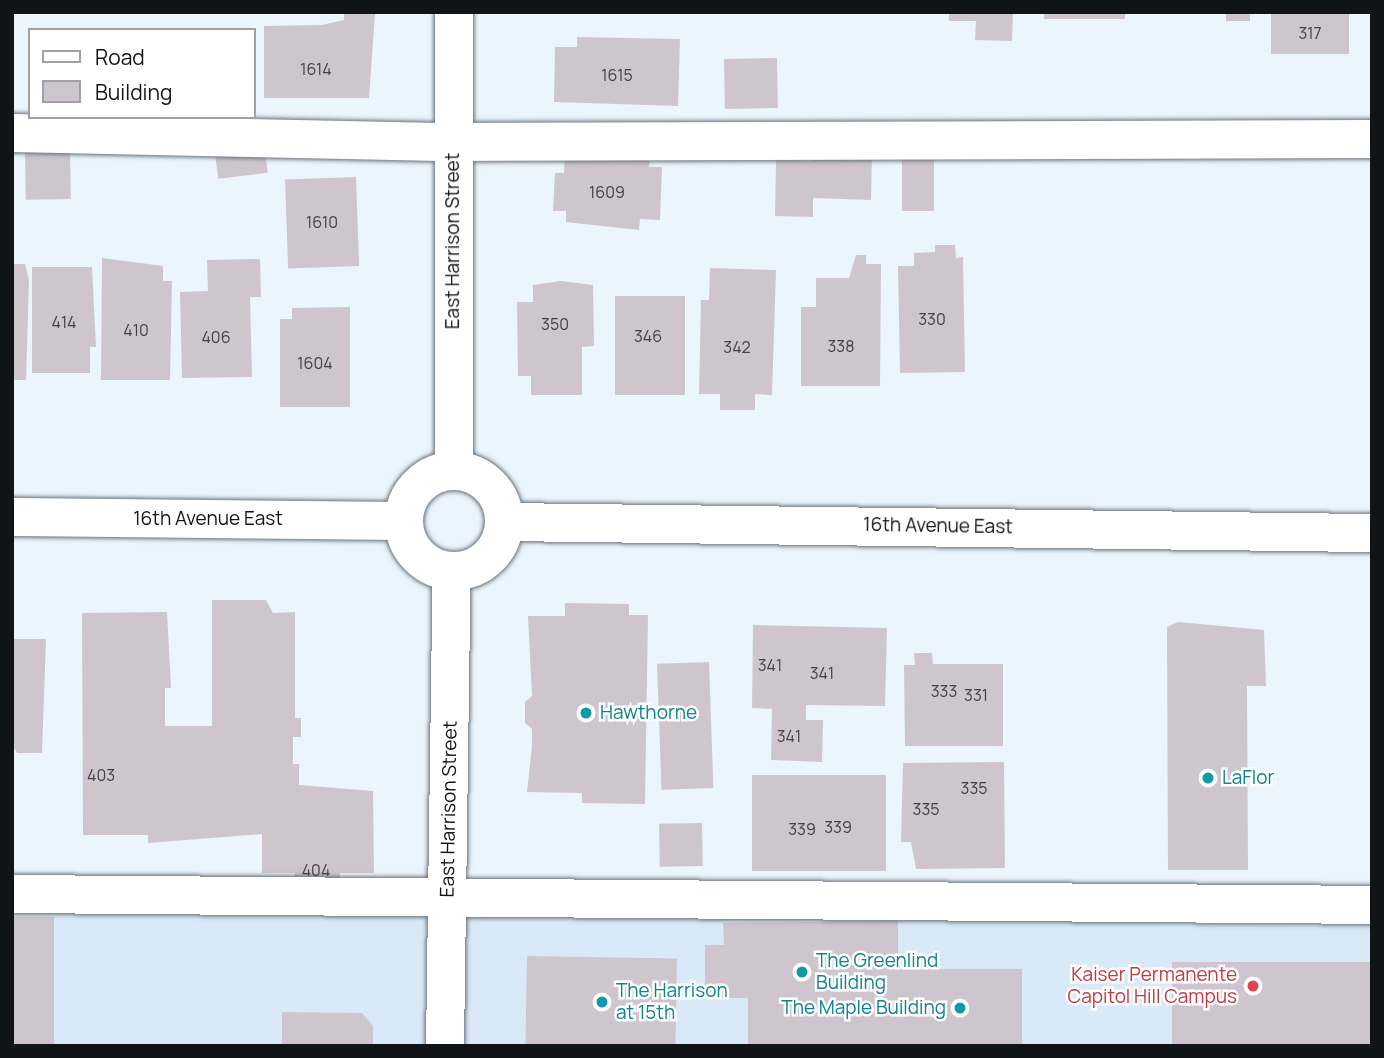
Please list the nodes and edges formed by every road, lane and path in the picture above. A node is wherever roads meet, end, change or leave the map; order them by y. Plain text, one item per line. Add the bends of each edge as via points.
1 (454, 12) edge
2 (12, 133) edge
3 (1372, 139) edge
4 (452, 142) junction
5 (454, 471) junction
6 (12, 517) edge
7 (404, 520) junction
8 (504, 522) junction
9 (1372, 533) edge
10 (452, 572) junction
11 (12, 894) edge
12 (447, 900) junction
13 (1372, 905) edge
14 (444, 1046) edge

1 - 4 street, East Harrison Street
2 - 4 street
3 - 4 street
4 - 5 street, East Harrison Street
5 - 7 street via 418,485
5 - 8 street via 492,488
6 - 7 street, 16th Avenue East
7 - 10 street via 410,547 421,559
8 - 9 street, 16th Avenue East
8 - 10 street via 495,550 484,562
10 - 12 street, East Harrison Street
11 - 12 street
12 - 13 street
12 - 14 street, East Harrison Street

